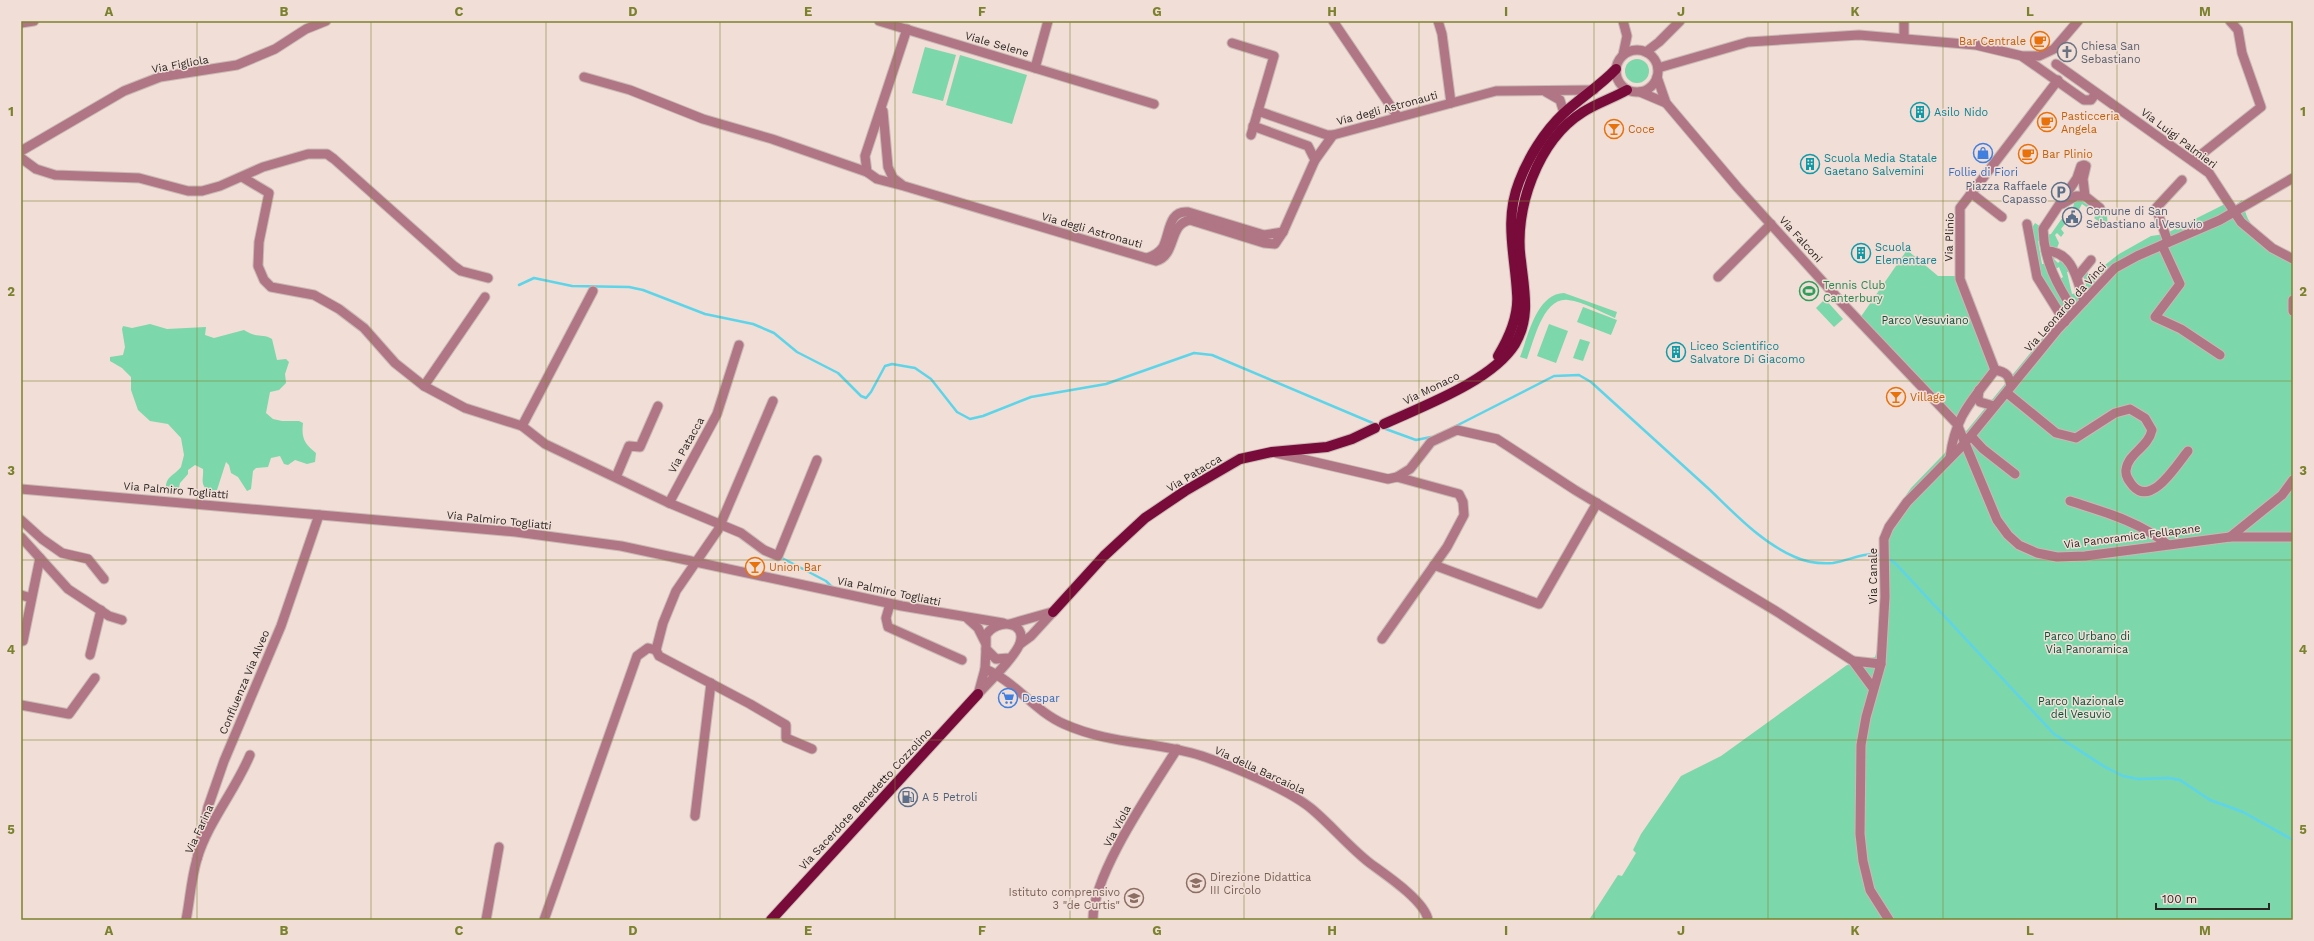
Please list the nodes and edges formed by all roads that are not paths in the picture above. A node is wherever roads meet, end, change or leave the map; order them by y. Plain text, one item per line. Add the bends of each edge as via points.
1 (34, 21) edge
2 (326, 21) edge
3 (879, 21) edge
4 (1048, 21) edge
5 (1333, 21) edge
6 (1438, 21) edge
7 (1623, 21) edge
8 (1680, 21) edge
9 (1904, 21) edge
10 (2078, 21) edge
11 (2230, 21) edge
12 (21, 23) edge
13 (907, 29) junction
14 (1627, 36) junction
15 (1904, 38) junction
16 (1232, 43) dead end
17 (1644, 51) junction
18 (2050, 52) junction
19 (1623, 55) junction
20 (2022, 56) junction
21 (2056, 64) junction
22 (1035, 68) junction
23 (1616, 69) junction
24 (1658, 73) junction
25 (584, 77) dead end
26 (2058, 80) junction
27 (1594, 90) junction
28 (1627, 90) junction
29 (1543, 91) junction
30 (1640, 92) junction
31 (2096, 93) junction
32 (1451, 103) junction
33 (1666, 103) junction
34 (884, 104) junction
35 (1154, 104) dead end
36 (1258, 111) junction
37 (1564, 113) junction
38 (1398, 117) junction
39 (1303, 127) junction
40 (1333, 135) junction
41 (1294, 140) junction
42 (21, 151) edge
43 (21, 158) edge
44 (1315, 160) junction
45 (2192, 161) junction
46 (867, 172) junction
47 (242, 177) junction
48 (2293, 178) edge
49 (2182, 180) dead end
50 (904, 186) junction
51 (1971, 193) junction
52 (2085, 196) junction
53 (2058, 206) junction
54 (2100, 208) dead end
55 (2235, 212) junction
56 (2002, 217) dead end
57 (1771, 224) junction
58 (2027, 224) dead end
59 (2165, 244) junction
60 (2046, 251) junction
61 (2293, 259) edge
62 (2091, 260) dead end
63 (1718, 277) dead end
64 (2077, 277) junction
65 (488, 278) dead end
66 (593, 291) dead end
67 (485, 297) dead end
68 (2084, 300) junction
69 (2293, 300) edge
70 (2074, 311) junction
71 (2293, 311) edge
72 (2064, 322) junction
73 (739, 345) dead end
74 (2220, 355) dead end
75 (1996, 370) junction
76 (1486, 371) junction
77 (424, 386) junction
78 (2009, 389) junction
79 (1979, 390) junction
80 (772, 400) dead end
81 (1968, 404) junction
82 (658, 406) dead end
83 (1994, 406) junction
84 (1986, 416) junction
85 (1384, 424) joint
86 (1957, 424) junction
87 (522, 426) junction
88 (1375, 428) joint
89 (1973, 433) junction
90 (1964, 444) junction
91 (2188, 451) dead end
92 (1272, 452) junction
93 (1950, 458) junction
94 (817, 460) dead end
95 (2015, 474) dead end
96 (616, 477) junction
97 (1397, 477) junction
98 (2293, 480) edge
99 (21, 489) edge
100 (2070, 501) dead end
101 (669, 503) junction
102 (1596, 503) junction
103 (319, 515) junction
104 (21, 520) edge
105 (720, 525) junction
106 (2230, 536) junction
107 (21, 537) edge
108 (2293, 537) edge
109 (2167, 544) junction
110 (40, 558) junction
111 (696, 562) junction
112 (1434, 565) junction
113 (104, 579) dead end
114 (21, 595) edge
115 (31, 598) junction
116 (890, 604) junction
117 (101, 610) junction
118 (1053, 612) junction
119 (967, 618) junction
120 (122, 620) dead end
121 (1007, 624) junction
122 (1382, 639) dead end
123 (23, 640) dead end
124 (1020, 644) junction
125 (986, 647) junction
126 (656, 650) junction
127 (90, 655) dead end
128 (1009, 658) junction
129 (962, 660) dead end
130 (1853, 661) junction
131 (1881, 664) junction
132 (985, 669) junction
133 (997, 674) junction
134 (95, 678) dead end
135 (711, 683) junction
136 (1873, 688) junction
137 (978, 694) junction
138 (21, 705) edge
139 (812, 749) dead end
140 (1177, 750) junction
141 (250, 755) dead end
142 (695, 816) dead end
143 (499, 848) dead end
144 (197, 859) junction
145 (186, 920) edge
146 (486, 920) edge
147 (544, 920) edge
148 (770, 920) edge
149 (1094, 920) edge
150 (1428, 920) edge
151 (1889, 920) edge

1 - 12 street
2 - 42 street, Via Figliola via 306,29 275,49 237,65 160,77 124,91
3 - 13 street
4 - 22 street
5 - 38 street
6 - 32 street
7 - 14 street
8 - 17 street via 1659,42
9 - 15 street
10 - 18 street
11 - 45 street via 2238,30 2242,53 2261,107
13 - 22 street, Viale Selene
13 - 34 street, Via degli Astronauti
14 - 17 street
14 - 19 street
15 - 20 street via 1994,48
15 - 24 street via 1859,35 1748,42
16 - 36 street via 1274,56
17 - 19 street via 1636,50
17 - 24 street via 1652,56
18 - 20 street via 2039,56
18 - 21 street
19 - 23 street
20 - 26 street
21 - 26 street
21 - 31 street, Via Luigi Palmieri
22 - 35 street, Viale Selene
23 - 27 main road
23 - 28 street via 1617,80
24 - 30 street via 1651,87
24 - 33 street, Via Falconi
25 - 46 street via 630,90 703,119 772,139
26 - 31 street via 2084,100 2091,100
26 - 51 street, Via Plinio
27 - 29 street, Via degli Astronauti
27 - 37 main road
28 - 30 street
28 - 76 main road via 1583,112 1567,125 1552,140 1537,166 1529,187 1520,234 1520,259 1526,295 1525,314 1515,344
29 - 32 street, Via degli Astronauti via 1496,92
29 - 37 street via 1560,100
30 - 33 street, Via Falconi
31 - 45 street, Via Luigi Palmieri
32 - 38 street, Via degli Astronauti
33 - 57 street, Via Falconi
34 - 46 street, Via degli Astronauti via 865,156
34 - 50 street, Via degli Astronauti via 888,167 893,178
36 - 39 street
36 - 41 street via 1252,131
37 - 76 main road via 1528,161 1518,184 1511,227 1512,259 1518,294 1516,312 1505,344
38 - 40 street, Via degli Astronauti
39 - 40 street
39 - 41 street via 1294,129
40 - 44 street, Via degli Astronauti
41 - 44 street via 1308,146
43 - 47 street via 36,169 55,175 139,178 188,191 202,191
44 - 50 street, Via degli Astronauti via 1283,232 1275,244 1264,243 1199,222 1183,221 1176,230 1165,256 1156,261
45 - 55 street, Via Luigi Palmieri via 2209,173
46 - 50 street, Via degli Astronauti via 877,179
47 - 65 street via 264,167 308,154 332,156 454,266 461,271
47 - 77 street via 269,193 258,242 258,266 264,280 271,287 314,295 339,309 364,328 395,363
48 - 55 street, Via Leonardo da Vinci
49 - 59 street via 2156,208
51 - 56 street
51 - 75 street, Via Plinio via 1960,208 1960,278
52 - 53 street via 2076,196
52 - 53 street via 2084,165
52 - 54 street
53 - 60 street via 2043,229
55 - 59 street, Via Leonardo da Vinci
55 - 61 street, Via Luigi Palmieri via 2241,222 2272,248
57 - 63 street
57 - 86 street, Via Falconi
58 - 72 street via 2037,277
59 - 68 street, Via Leonardo da Vinci via 2115,268
59 - 74 street via 2180,284 2155,317 2181,329
60 - 64 street via 2055,251 2069,260
60 - 70 street via 2048,265
62 - 64 street
64 - 68 street
66 - 87 street
67 - 77 street
68 - 70 street, Via Leonardo da Vinci
69 - 71 street
70 - 72 street, Via Leonardo da Vinci
72 - 78 street, Via Leonardo da Vinci
73 - 101 street, Via Patacca via 717,414
75 - 78 street via 2005,372 2010,377
75 - 79 street
76 - 85 main road, Via Monaco via 1466,385
77 - 87 street via 465,408
78 - 83 street, Via Leonardo da Vinci
78 - 91 street via 2056,433 2076,438 2115,413 2130,409 2145,418 2152,430 2150,439 2131,458 2126,470 2127,479 2136,488 2145,492 2155,490
79 - 81 street
79 - 83 street via 1980,402
80 - 105 street
81 - 84 street via 1980,406
81 - 86 street
82 - 96 street via 640,447 629,446
83 - 84 street, Via Leonardo da Vinci
84 - 89 street, Via Canale
85 - 88 street, Via Patacca
86 - 89 street
86 - 90 street, Via Falconi
86 - 93 street
87 - 96 street via 545,444
88 - 92 main road, Via Patacca via 1327,447
89 - 90 street, Via Canale
89 - 95 street via 1983,449
90 - 93 street, Via Canale
90 - 109 street, Via Panoramica Fellapane via 1997,520 2013,540 2028,549 2057,557 2085,556
92 - 97 street via 1388,479
92 - 118 main road, Via Patacca via 1240,459 1145,518 1104,556
93 - 131 street, Via Canale via 1907,502 1889,527 1884,539 1885,597
94 - 105 street via 778,556 764,550 741,533
96 - 101 street
97 - 102 street via 1410,469 1431,442 1457,430 1497,439
97 - 112 street via 1459,494 1463,502 1464,514 1447,547
98 - 106 street via 2282,495
99 - 103 street, Via Palmiro Togliatti
100 - 109 street via 2116,515 2155,534
101 - 105 street
102 - 112 street via 1539,604
102 - 130 street via 1779,613
103 - 111 street, Via Palmiro Togliatti via 524,533 621,546
103 - 144 street, Confluenza Via Alveo via 281,626 224,761 208,807
104 - 113 street via 62,553 88,559
105 - 111 street
106 - 108 street, Via Panoramica Fellapane
106 - 109 street, Via Panoramica Fellapane
107 - 110 street
110 - 115 street
110 - 117 street via 68,589
111 - 116 street, Via Palmiro Togliatti
111 - 126 street via 676,591 663,623
112 - 122 street
114 - 115 street
115 - 123 street
116 - 119 street, Via Palmiro Togliatti
116 - 129 street via 886,618 888,627
117 - 120 street
117 - 127 street
118 - 121 street
118 - 124 street, Via Patacca
119 - 121 street, Via Palmiro Togliatti
119 - 125 street via 978,628
121 - 124 street via 1018,630
121 - 125 street via 990,629 986,635
124 - 128 street
125 - 128 street via 996,659
125 - 132 street, Via Sacerdote Benedetto Cozzolino
126 - 135 street via 659,656
126 - 147 street via 648,648 638,656
128 - 133 street, Via Sacerdote Benedetto Cozzolino
130 - 131 street
130 - 136 street
131 - 136 street, Via Canale
132 - 133 street, Via della Barcaiola
132 - 137 street, Via Sacerdote Benedetto Cozzolino
133 - 137 street, Via Sacerdote Benedetto Cozzolino
133 - 140 street, Via della Barcaiola via 1052,718 1064,724 1120,742
134 - 138 street via 69,714
135 - 139 street via 786,725 786,738
135 - 142 street
136 - 151 street, Via Canale via 1861,745 1860,834 1870,890
137 - 148 main road, Via Sacerdote Benedetto Cozzolino
140 - 149 street, Via Viola via 1128,827 1098,895 1093,911
140 - 150 street, Via della Barcaiola via 1228,766 1313,810 1365,859 1410,896 1421,907
141 - 144 street, Via Farina
143 - 146 street
144 - 145 street, Via Farina

